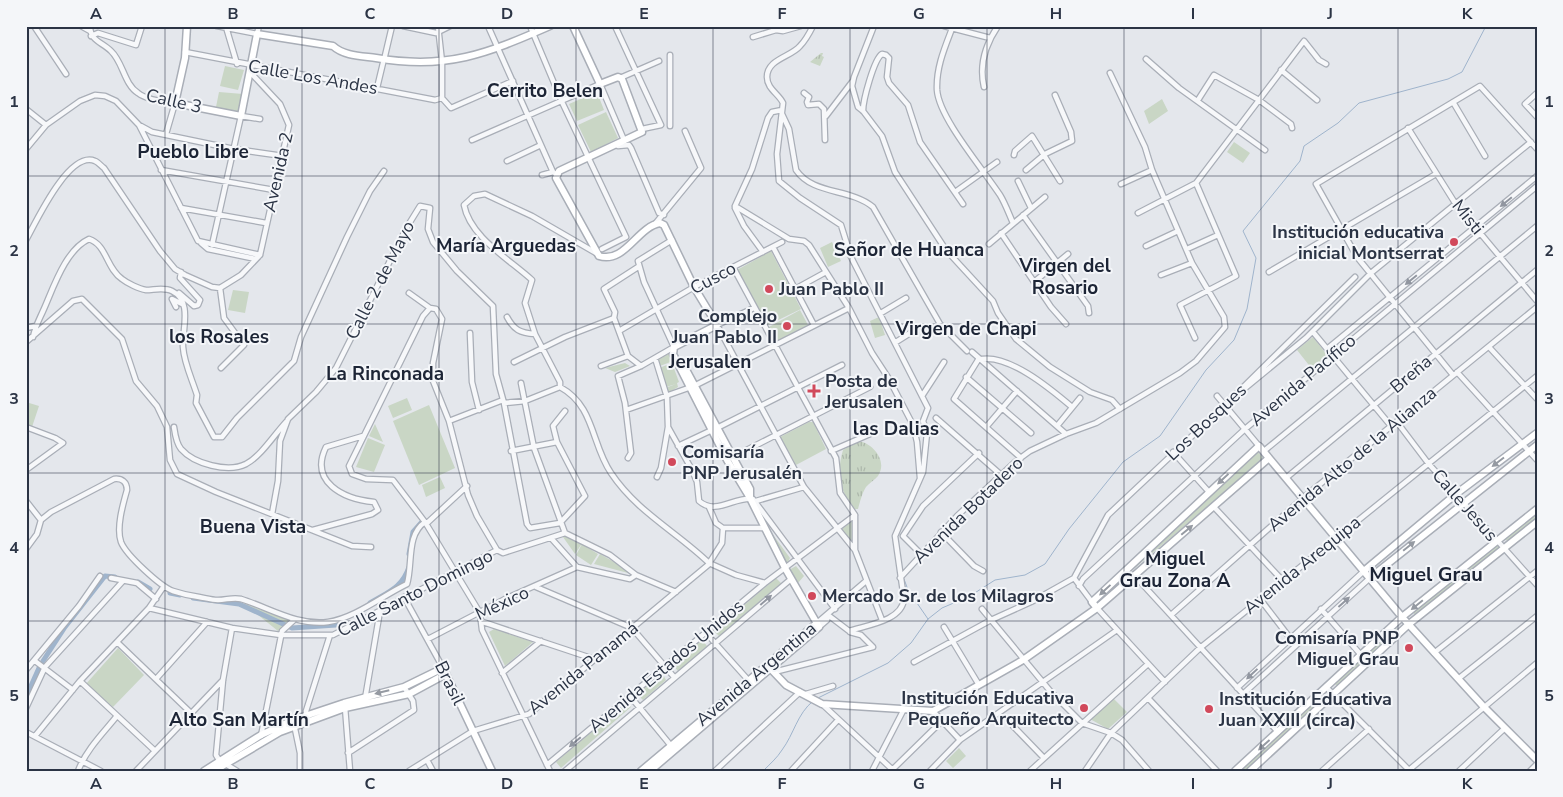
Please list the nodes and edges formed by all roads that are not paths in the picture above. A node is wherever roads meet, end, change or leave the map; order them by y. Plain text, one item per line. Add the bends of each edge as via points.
1 (34, 26) edge
2 (80, 26) edge
3 (142, 26) edge
4 (186, 26) edge
5 (217, 26) edge
6 (259, 26) edge
7 (392, 26) edge
8 (403, 26) edge
9 (450, 26) edge
10 (488, 26) edge
11 (530, 26) edge
12 (550, 26) edge
13 (573, 26) edge
14 (616, 26) edge
15 (801, 26) edge
16 (813, 26) edge
17 (874, 26) edge
18 (944, 26) edge
19 (998, 26) edge
20 (226, 28) edge
21 (952, 28) edge
22 (438, 29) edge
23 (90, 31) edge
24 (257, 34) junction
25 (533, 34) junction
26 (753, 37) dead end
27 (990, 38) junction
28 (498, 49) junction
29 (185, 52) junction
30 (670, 55) dead end
31 (1146, 59) dead end
32 (659, 61) dead end
33 (384, 62) junction
34 (442, 62) junction
35 (237, 64) junction
36 (1326, 64) dead end
37 (250, 69) junction
38 (637, 69) junction
39 (1281, 70) junction
40 (1110, 73) dead end
41 (66, 74) dead end
42 (620, 78) junction
43 (513, 81) junction
44 (852, 82) junction
45 (600, 84) junction
46 (984, 87) dead end
47 (377, 88) junction
48 (804, 93) dead end
49 (1537, 93) edge
50 (1054, 95) dead end
51 (442, 98) junction
52 (175, 100) junction
53 (1198, 100) junction
54 (1258, 100) junction
55 (1317, 100) dead end
56 (562, 102) junction
57 (1453, 102) junction
58 (26, 109) edge
59 (780, 111) junction
60 (863, 111) junction
61 (242, 116) junction
62 (826, 116) junction
63 (529, 117) junction
64 (1537, 117) edge
65 (260, 119) dead end
66 (46, 125) junction
67 (139, 125) junction
68 (670, 126) dead end
69 (642, 128) junction
70 (1292, 128) dead end
71 (1408, 128) junction
72 (685, 130) dead end
73 (1238, 130) junction
74 (166, 134) junction
75 (472, 140) dead end
76 (624, 140) junction
77 (825, 140) dead end
78 (1532, 142) junction
79 (541, 145) junction
80 (614, 145) junction
81 (27, 147) edge
82 (234, 149) junction
83 (1537, 149) edge
84 (1265, 150) dead end
85 (1045, 154) junction
86 (1014, 155) dead end
87 (283, 156) junction
88 (1485, 156) dead end
89 (588, 157) junction
90 (507, 161) dead end
91 (997, 162) dead end
92 (161, 170) junction
93 (1026, 170) dead end
94 (1152, 170) junction
95 (384, 171) dead end
96 (983, 171) junction
97 (555, 173) junction
98 (1436, 174) junction
99 (542, 175) dead end
100 (1537, 176) edge
101 (226, 181) junction
102 (1018, 181) dead end
103 (1060, 181) dead end
104 (1196, 183) junction
105 (1120, 184) dead end
106 (1537, 186) edge
107 (274, 190) junction
108 (955, 192) junction
109 (1045, 197) dead end
110 (1164, 200) junction
111 (1456, 203) junction
112 (963, 204) dead end
113 (735, 206) junction
114 (181, 208) junction
115 (1032, 208) junction
116 (1138, 213) dead end
117 (219, 214) junction
118 (664, 215) junction
119 (1023, 215) junction
120 (266, 223) junction
121 (1013, 223) junction
122 (655, 224) junction
123 (1537, 226) edge
124 (1476, 227) junction
125 (1341, 230) junction
126 (1178, 231) junction
127 (1480, 232) junction
128 (1001, 233) junction
129 (1218, 236) junction
130 (26, 240) edge
131 (672, 240) junction
132 (782, 242) dead end
133 (201, 243) junction
134 (989, 244) dead end
135 (212, 245) junction
136 (1146, 246) dead end
137 (773, 247) junction
138 (602, 249) dead end
139 (1187, 250) junction
140 (763, 252) junction
141 (596, 253) junction
142 (1068, 254) dead end
143 (260, 255) junction
144 (1500, 256) junction
145 (256, 259) junction
146 (1057, 263) junction
147 (1192, 263) junction
148 (638, 267) junction
149 (733, 267) junction
150 (1537, 270) edge
151 (180, 272) junction
152 (826, 272) junction
153 (1268, 272) dead end
154 (1371, 272) junction
155 (1161, 276) dead end
156 (1355, 277) dead end
157 (1034, 282) junction
158 (1522, 283) junction
159 (694, 287) junction
160 (220, 288) junction
161 (795, 289) junction
162 (172, 291) junction
163 (1208, 291) junction
164 (409, 293) dead end
165 (1390, 297) junction
166 (906, 298) dead end
167 (1537, 301) edge
168 (1394, 302) junction
169 (176, 307) dead end
170 (185, 307) junction
171 (1537, 307) edge
172 (430, 308) junction
173 (754, 308) junction
174 (849, 308) junction
175 (656, 309) junction
176 (881, 313) junction
177 (1089, 313) dead end
178 (507, 317) dead end
179 (614, 318) junction
180 (1066, 324) dead end
181 (717, 325) junction
182 (814, 325) junction
183 (35, 326) junction
184 (1415, 327) junction
185 (26, 328) edge
186 (915, 330) dead end
187 (619, 331) junction
188 (1313, 332) junction
189 (470, 333) dead end
190 (535, 334) junction
191 (33, 337) junction
192 (1195, 338) dead end
193 (26, 342) edge
194 (896, 342) junction
195 (774, 346) junction
196 (1488, 347) junction
197 (674, 348) junction
198 (1327, 349) junction
199 (542, 350) junction
200 (1436, 354) junction
201 (1332, 355) junction
202 (628, 356) junction
203 (655, 358) junction
204 (981, 359) junction
205 (514, 362) dead end
206 (944, 362) dead end
207 (738, 363) junction
208 (842, 365) dead end
209 (601, 366) dead end
210 (641, 366) junction
211 (221, 368) dead end
212 (1455, 374) junction
213 (1537, 376) edge
214 (966, 378) junction
215 (1352, 379) junction
216 (521, 383) dead end
217 (1525, 386) junction
218 (560, 387) junction
219 (692, 387) junction
220 (799, 387) junction
221 (870, 387) dead end
222 (1018, 391) junction
223 (922, 396) junction
224 (1217, 396) dead end
225 (666, 397) junction
226 (1080, 398) dead end
227 (1537, 399) edge
228 (525, 401) junction
229 (503, 402) junction
230 (1226, 403) junction
231 (1374, 405) junction
232 (1072, 407) junction
233 (760, 408) junction
234 (1120, 408) junction
235 (1002, 409) junction
236 (479, 410) junction
237 (626, 410) junction
238 (565, 411) dead end
239 (1493, 412) junction
240 (814, 416) junction
241 (936, 418) dead end
242 (288, 419) junction
243 (449, 422) junction
244 (1396, 422) junction
245 (986, 426) junction
246 (1057, 426) junction
247 (1391, 426) junction
248 (26, 427) edge
249 (174, 427) dead end
250 (668, 427) junction
251 (714, 429) junction
252 (1245, 429) junction
253 (1537, 432) edge
254 (1031, 433) dead end
255 (870, 434) dead end
256 (1066, 434) junction
257 (363, 436) junction
258 (775, 437) junction
259 (557, 442) junction
260 (1522, 444) junction
261 (1537, 445) edge
262 (678, 446) junction
263 (534, 448) junction
264 (1262, 448) junction
265 (511, 451) junction
266 (831, 451) junction
267 (1529, 451) junction
268 (1173, 452) junction
269 (979, 453) junction
270 (628, 458) dead end
271 (1021, 458) junction
272 (1269, 458) junction
273 (729, 459) junction
274 (1537, 460) edge
275 (1428, 463) junction
276 (26, 470) edge
277 (1000, 474) junction
278 (1194, 476) junction
279 (657, 477) dead end
280 (1286, 478) junction
281 (920, 482) junction
282 (467, 486) junction
283 (804, 487) junction
284 (1209, 492) junction
285 (1456, 494) junction
286 (1303, 498) junction
287 (753, 500) junction
288 (26, 501) edge
289 (1463, 502) junction
290 (708, 507) junction
291 (1214, 507) junction
292 (1537, 509) edge
293 (272, 514) junction
294 (855, 515) junction
295 (41, 520) junction
296 (1537, 522) edge
297 (426, 523) junction
298 (560, 523) junction
299 (723, 528) junction
300 (765, 528) junction
301 (313, 530) junction
302 (838, 530) junction
303 (941, 532) junction
304 (565, 533) junction
305 (1337, 537) junction
306 (551, 538) junction
307 (1497, 540) junction
308 (1250, 545) junction
309 (371, 547) dead end
310 (1503, 548) junction
311 (26, 549) edge
312 (497, 550) junction
313 (854, 550) junction
314 (922, 554) junction
315 (798, 560) junction
316 (709, 563) junction
317 (577, 567) junction
318 (785, 568) junction
319 (456, 570) junction
320 (1364, 570) junction
321 (983, 571) dead end
322 (1537, 571) edge
323 (1134, 575) junction
324 (100, 576) dead end
325 (636, 576) junction
326 (1371, 577) junction
327 (1530, 577) junction
328 (111, 578) dead end
329 (900, 578) junction
330 (1074, 578) junction
331 (791, 579) junction
332 (123, 580) junction
333 (753, 580) junction
334 (866, 581) junction
335 (1283, 581) junction
336 (765, 583) junction
337 (1537, 585) edge
338 (164, 586) junction
339 (1079, 586) junction
340 (536, 587) junction
341 (758, 590) junction
342 (676, 592) junction
343 (404, 597) junction
344 (156, 598) junction
345 (1260, 599) junction
346 (1095, 605) junction
347 (149, 608) junction
348 (835, 608) junction
349 (982, 609) dead end
350 (1321, 609) junction
351 (809, 610) junction
352 (380, 612) junction
353 (480, 613) junction
354 (828, 615) junction
355 (1170, 615) junction
356 (1328, 616) junction
357 (1537, 616) edge
358 (1402, 617) junction
359 (294, 620) junction
360 (882, 620) junction
361 (991, 620) junction
362 (207, 622) junction
363 (482, 622) junction
364 (1409, 624) junction
365 (818, 625) junction
366 (944, 627) dead end
367 (232, 628) junction
368 (632, 628) junction
369 (1117, 630) junction
370 (849, 631) junction
371 (810, 632) junction
372 (706, 633) junction
373 (281, 635) junction
374 (330, 635) junction
375 (1290, 638) junction
376 (428, 639) junction
377 (541, 641) junction
378 (117, 642) junction
379 (953, 642) junction
380 (716, 643) junction
381 (1200, 648) junction
382 (1434, 653) junction
383 (1361, 655) junction
384 (594, 659) junction
385 (1023, 660) junction
386 (35, 661) junction
387 (914, 662) dead end
388 (1537, 663) edge
389 (1148, 664) junction
390 (45, 667) junction
391 (665, 667) junction
392 (770, 669) junction
393 (26, 670) edge
394 (445, 671) junction
395 (502, 672) junction
396 (674, 677) junction
397 (156, 679) junction
398 (1458, 679) junction
399 (223, 680) junction
400 (80, 681) junction
401 (1043, 682) junction
402 (1164, 682) junction
403 (750, 683) junction
404 (979, 685) junction
405 (833, 686) dead end
406 (404, 687) junction
407 (1326, 687) junction
408 (1237, 688) junction
409 (73, 690) junction
410 (409, 694) junction
411 (806, 694) junction
412 (1243, 694) junction
413 (1333, 694) junction
414 (630, 696) junction
415 (1148, 698) junction
416 (365, 700) junction
417 (822, 704) junction
418 (345, 706) junction
419 (1483, 706) junction
420 (639, 707) junction
421 (26, 708) edge
422 (904, 709) junction
423 (933, 711) junction
424 (192, 713) junction
425 (118, 716) junction
426 (523, 716) junction
427 (307, 719) junction
428 (838, 720) junction
429 (942, 721) junction
430 (1082, 723) junction
431 (294, 724) junction
432 (1013, 726) dead end
433 (1505, 728) junction
434 (1368, 729) junction
435 (473, 731) junction
436 (26, 732) edge
437 (1111, 732) junction
438 (1278, 732) junction
439 (35, 736) junction
440 (262, 738) junction
441 (960, 740) junction
442 (673, 747) junction
443 (154, 750) junction
444 (348, 753) junction
445 (881, 756) junction
446 (1044, 758) junction
447 (82, 760) junction
448 (427, 760) junction
449 (1537, 760) edge
450 (221, 761) junction
451 (1537, 764) edge
452 (547, 765) junction
453 (651, 768) edge
454 (893, 770) edge
455 (1409, 770) edge
456 (78, 771) edge
457 (101, 771) edge
458 (136, 771) edge
459 (204, 771) edge
460 (214, 771) edge
461 (237, 771) edge
462 (300, 771) edge
463 (350, 771) edge
464 (409, 771) edge
465 (433, 771) edge
466 (492, 771) edge
467 (550, 771) edge
468 (565, 771) edge
469 (641, 771) edge
470 (715, 771) edge
471 (791, 771) edge
472 (872, 771) edge
473 (930, 771) edge
474 (1030, 771) edge
475 (1085, 771) edge
476 (1149, 771) edge
477 (1217, 771) edge
478 (1235, 771) edge
479 (1250, 771) edge
480 (1322, 771) edge
481 (1459, 771) edge
482 (1530, 771) edge

1 - 41 street
2 - 23 street
3 - 23 street via 136,44
4 - 29 street
4 - 52 street
5 - 20 street
6 - 24 street
7 - 33 street
8 - 22 street via 436,33
9 - 22 street
10 - 28 street
11 - 25 street
12 - 25 street
13 - 45 street
14 - 38 street
15 - 26 street
16 - 59 street via 800,46 780,58 770,69 767,77 770,87 782,101
17 - 44 street
18 - 21 street
19 - 27 street
20 - 24 street
20 - 35 street
21 - 27 street
21 - 96 street via 939,66 937,92 951,128
22 - 34 street
23 - 52 street, Calle 3 via 102,46 111,51 136,93
24 - 33 street via 332,46 339,52
24 - 37 street
25 - 28 street
25 - 56 street
27 - 46 street via 982,62
28 - 34 street
28 - 43 street
29 - 35 street, Calle Los Andes
29 - 52 street
30 - 68 street
31 - 53 street
32 - 38 street
33 - 34 street
33 - 47 street
34 - 51 street
35 - 37 street, Calle Los Andes
36 - 39 street via 1304,41
37 - 47 street, Calle Los Andes
37 - 61 street
37 - 87 street, Avenida 2 via 286,114 289,131
38 - 42 street
38 - 69 street via 661,125
39 - 54 street
39 - 55 street
40 - 94 street via 1146,147
42 - 45 street
42 - 69 street
43 - 51 street via 452,108
43 - 63 street
44 - 60 street via 858,108
44 - 62 street
45 - 56 street
45 - 76 street
47 - 51 street, Calle Los Andes via 435,100
48 - 62 street via 809,97 808,105 819,104
49 - 64 street via 1525,104
50 - 85 street via 1072,141
52 - 61 street, Calle 3
52 - 74 street
53 - 54 street via 1214,75
53 - 73 street
54 - 70 street
54 - 73 street
56 - 63 street
56 - 89 street
57 - 71 street
57 - 78 street via 1480,86
57 - 88 street
58 - 66 street
59 - 113 street via 772,112 768,118 752,169
59 - 176 street via 778,180 841,225 851,256
59 - 204 street via 789,129 796,170 800,175 819,186 863,198 873,207 940,324
60 - 108 street via 865,94 877,60 879,56 886,55 889,83 908,105 920,142
60 - 234 street via 882,136 894,172 944,247 993,301 1016,339 1050,367 1090,392 1112,400
61 - 65 street, Calle 3
61 - 82 street
62 - 77 street
63 - 75 street
63 - 79 street
66 - 67 street via 80,101 95,95 116,101
66 - 81 street
67 - 74 street
67 - 92 street
69 - 76 street via 640,135
71 - 98 street, Misti
71 - 125 street via 1316,184
72 - 118 street via 701,168
73 - 84 street
73 - 104 street
74 - 82 street
76 - 80 street
78 - 83 street
78 - 111 street
79 - 90 street
79 - 97 street
80 - 89 street
80 - 118 street via 632,148 659,213
82 - 87 street
82 - 101 street
85 - 86 street via 1030,136
85 - 93 street
85 - 103 street
87 - 107 street, Avenida 2
89 - 97 street
89 - 138 street via 626,238
91 - 96 street
92 - 101 street
92 - 114 street
94 - 105 street
94 - 110 street
95 - 170 street via 370,191 331,270 294,360 219,439 207,428 196,403 197,395 183,347
96 - 108 street
96 - 121 street via 1001,197
97 - 99 street
97 - 141 street
98 - 111 street, Misti
98 - 125 street
100 -> 124 street, Avenida Pacífico
101 - 107 street
101 - 117 street
102 - 115 street
104 - 110 street
104 - 129 street
106 - 127 street, Avenida Pacífico
107 - 120 street, Avenida 2
108 - 112 street
109 - 115 street
110 - 116 street
110 - 126 street
111 - 124 street, Misti
111 - 154 street
113 - 140 street via 744,226
113 - 152 street via 788,239 804,241
114 - 117 street
114 - 133 street
115 - 119 street
117 - 120 street
117 - 135 street
118 - 122 street
119 - 121 street
119 - 146 street
120 - 143 street, Avenida 2
121 - 128 street
122 - 131 street via 664,225
122 - 141 street via 619,254 604,258
123 - 144 street
124 - 127 street, Misti
124 -> 165 street, Avenida Pacífico
125 - 153 street
125 - 154 street
126 - 136 street
126 - 139 street
127 - 144 street, Misti
127 - 168 street, Avenida Pacífico
128 - 134 street
128 - 157 street
129 - 139 street
129 - 163 street via 1236,276
130 - 151 street via 63,177 81,162 95,161 104,168 160,251
131 - 148 street via 640,259
131 - 159 street
132 - 137 street, Cusco
133 - 135 street
133 - 145 street via 208,249
135 - 143 street
137 - 140 street, Cusco
137 - 161 street
139 - 147 street
140 - 149 street, Cusco
141 - 190 street via 559,230 485,194 474,196 464,205 467,216 482,237 532,280 525,303
142 - 146 street
143 - 145 street
144 - 158 street, Misti
144 - 184 street
145 - 160 street via 241,275
146 - 157 street
146 - 177 street via 1088,306
147 - 155 street
147 - 163 street
148 - 175 street
148 - 179 street via 604,289 615,312
149 - 159 street, Cusco
149 - 173 street
150 - 158 street, Breña
151 - 160 street via 212,288
151 - 162 street via 180,278 200,302 194,306 181,294
152 - 161 street
152 - 174 street
154 - 165 street
154 - 188 street
156 - 230 street, Los Bosques
157 - 180 street
158 - 167 street, Misti
158 - 200 street, Breña
159 - 175 street, Cusco
159 - 181 street
160 - 211 street via 224,318 244,346
161 - 182 street
162 - 170 street
162 - 183 street via 143,290 122,279 107,262 99,244 89,239 77,248 54,282
163 - 192 street via 1180,305
163 - 234 street, Avenida Botadero via 1226,322 1222,333 1180,373
164 - 172 street
165 - 168 street
165 - 198 street, Avenida Pacífico
166 - 176 street
168 - 184 street
168 - 201 street, Avenida Pacífico
169 - 170 street via 172,299
171 - 196 street, Avenida Alto de la Alianza
172 - 243 street via 436,309 442,320 432,373
172 - 257 street
173 - 181 street
173 - 195 street
174 - 182 street
174 - 281 street via 914,425
175 - 187 street, Cusco
175 - 197 street
176 - 194 street
178 - 190 street via 512,327 523,334
179 - 187 street
179 - 199 street via 565,337
181 - 197 street
181 - 207 street
182 - 195 street
183 - 185 street
183 - 191 street
184 - 200 street
184 - 215 street
186 - 194 street
187 - 202 street
188 - 198 street
188 - 230 street
189 - 236 street via 472,382
190 - 199 street
191 - 193 street
191 - 293 street via 73,301 84,300 122,339 136,381 157,406 167,427 173,469 177,474
194 - 223 street
195 - 207 street
195 - 220 street
196 - 212 street, Avenida Alto de la Alianza
196 - 217 street
197 - 203 street
197 - 219 street via 673,354
198 - 201 street
199 - 205 street
199 - 218 street
200 - 212 street
200 - 231 street, Breña
201 - 215 street
201 - 252 street, Avenida Pacífico
202 - 209 street
202 - 210 street
203 - 210 street
203 - 225 street
204 - 214 street
204 - 222 street
204 - 232 street via 1012,364
206 - 223 street
207 - 219 street
207 - 233 street
208 - 220 street
210 - 237 street via 618,376
212 - 239 street
212 - 244 street, Avenida Alto de la Alianza
213 - 217 street, Avenida Arequipa
214 - 235 street
214 - 245 street via 954,399
215 - 231 street
215 - 264 street
216 - 228 street
217 - 227 street
217 - 239 street, Avenida Arequipa
218 - 228 street
218 - 316 street via 587,413 610,472 624,490 643,511
219 - 225 street
219 - 251 street
220 - 233 street
220 - 240 street
221 - 240 street
222 - 235 street
222 - 246 street
223 - 281 street via 927,412 923,421 927,433
224 - 230 street
225 - 237 street
225 - 250 street
226 - 232 street
228 - 229 street
228 - 263 street
229 - 236 street
229 - 242 street, Calle 2 de Mayo via 495,366 493,306 440,252 429,236 430,208 420,206 406,226 336,368
229 - 265 street, Calle 2 de Mayo
230 - 252 street
230 - 268 street, Los Bosques
231 - 247 street
231 - 280 street, Breña
232 - 246 street
233 - 251 street
233 - 258 street
234 - 256 street, Avenida Botadero via 1096,423
235 - 245 street
235 - 254 street
236 - 243 street
237 - 270 street via 631,453
238 - 259 street via 552,426
239 - 260 street
239 - 275 street, Avenida Arequipa
240 - 258 street
240 - 266 street
241 - 269 street
242 - 249 street via 254,457 234,468 219,467 194,458 179,446
242 - 293 street, Calle 2 de Mayo via 280,441
243 - 282 street
244 - 247 street, Avenida Alto de la Alianza
244 - 275 street, Calle Jesus
245 - 271 street
246 - 256 street
247 - 286 street, Avenida Alto de la Alianza
248 - 276 street via 63,443
250 - 262 street
250 - 279 street
251 - 262 street
251 - 273 street
252 - 264 street
252 - 278 street, Avenida Pacífico
253 - 260 street
255 - 266 street
256 - 271 street, Avenida Botadero
257 - 297 street via 349,466 352,474 366,479 393,480
257 - 301 street via 326,447 320,459 321,469 344,496 374,502 378,510
258 - 273 street
258 - 283 street
259 - 263 street
259 - 298 street via 585,496
260 - 267 street
260 -> 285 street
261 - 267 street
262 - 290 street via 697,482 699,501
263 - 265 street
263 - 298 street
264 - 272 street
264 -> 284 street
265 - 298 street, Calle 2 de Mayo via 526,524 530,528
266 - 294 street via 838,466 840,493
267 - 274 street
267 - 289 street
268 - 278 street
268 - 330 street, Los Bosques via 1108,515
269 - 277 street
269 - 314 street via 923,506 903,536
271 - 277 street, Avenida Botadero
272 - 280 street
272 - 291 street
273 - 287 street via 750,489
275 - 285 street, Calle Jesus
275 - 305 street, Avenida Arequipa
277 - 303 street, Avenida Botadero
278 - 284 street
278 - 339 street, Avenida Pacífico
280 - 286 street
281 - 329 street via 895,536
282 - 297 street
282 - 312 street via 477,516
283 - 287 street
283 - 302 street
284 -> 346 street
285 - 289 street, Calle Jesus
285 - 320 street
286 - 305 street
286 - 308 street, Avenida Alto de la Alianza
287 - 290 street
287 - 300 street
287 - 315 street
288 - 295 street
289 - 307 street, Calle Jesus
326 -> 289 street
290 - 299 street via 716,523
291 - 308 street
323 -> 291 street
292 - 307 street
293 - 301 street
294 - 302 street, Avenida Estados Unidos
294 - 313 street
295 - 311 street via 37,534
295 - 338 street via 50,512 114,480 124,481 127,490 121,543
296 - 310 street
297 - 319 street
297 - 359 street via 414,534 407,584 330,622
298 - 304 street
299 - 300 street
299 - 316 street, Avenida Panamá via 722,543
300 - 318 street
301 - 309 street via 352,546
302 - 313 street
302 - 315 street, Avenida Estados Unidos
303 - 314 street, Avenida Botadero
303 - 321 street
304 - 306 street, Calle Santo Domingo
304 - 325 street via 610,555
305 - 320 street
305 - 335 street, Avenida Arequipa
306 - 312 street, Calle Santo Domingo via 503,553
306 - 317 street
307 - 310 street, Calle Jesus
307 -> 358 street
308 - 335 street
308 - 355 street, Avenida Alto de la Alianza
310 - 327 street, Calle Jesus
310 - 364 street
312 - 319 street, Calle Santo Domingo
313 - 334 street
314 - 329 street, Avenida Botadero
315 - 318 street, Avenida Estados Unidos
315 - 348 street
316 - 333 street
316 - 342 street, Avenida Panamá
317 - 325 street via 630,579
317 - 340 street, México
318 - 331 street
318 - 336 street, Avenida Estados Unidos
319 - 343 street, Calle Santo Domingo
319 - 353 street
320 - 326 street
320 - 350 street
322 - 327 street
323 - 346 street
323 - 355 street
324 - 386 street
325 - 342 street
356 -> 326 street
326 - 358 street
327 - 337 street, Calle Jesus
327 - 382 street
328 - 332 street
329 - 360 street via 904,599 902,608
330 - 339 street
330 - 361 street
331 - 351 street
380 -> 331 street, Avenida Estados Unidos
332 - 344 street via 137,583
332 - 390 street
333 - 336 street
333 - 341 street
334 - 348 street, Avenida Argentina
334 - 360 street
335 - 345 street, Avenida Arequipa
336 - 341 street, Avenida Estados Unidos
338 - 344 street
338 - 359 street via 198,597 235,598 269,608
339 - 346 street
340 - 353 street, México
340 - 368 street
341 - 372 street, Avenida Estados Unidos
342 - 368 street, Avenida Panamá
343 - 352 street, Calle Santo Domingo
343 - 376 street, Brasil
344 - 347 street
345 - 375 street
345 - 381 street, Avenida Arequipa
346 - 369 street
346 - 385 street
347 - 362 street, Calle Santo Domingo
347 - 378 street
348 - 354 street, Avenida Argentina
349 - 361 street
350 - 356 street
350 - 375 street
351 - 365 street
351 - 371 street
352 - 374 street, Calle Santo Domingo
352 - 416 street
353 - 363 street
353 - 376 street, México
354 - 365 street, Avenida Argentina
354 - 370 street
355 - 381 street
356 - 383 street
356 - 412 street
357 - 398 street
358 - 364 street
358 - 383 street
359 - 373 street
360 - 370 street
361 - 379 street
361 - 385 street
362 - 367 street, Calle Santo Domingo
362 - 397 street
363 - 377 street
363 - 395 street via 482,630
364 - 382 street
364 - 413 street
365 - 371 street, Avenida Argentina
366 - 379 street
367 - 373 street, Calle Santo Domingo
367 - 399 street
368 - 384 street, Avenida Panamá
368 - 391 street
369 - 389 street
369 - 401 street
370 - 392 street via 860,635 872,645 871,649
371 - 392 street, Avenida Argentina
372 - 380 street
372 - 391 street, Avenida Estados Unidos
373 - 374 street, Calle Santo Domingo
373 - 440 street
374 - 427 street via 306,711
375 -> 408 street
376 - 394 street, Brasil
377 - 384 street
377 - 395 street
378 - 397 street
378 - 400 street
379 - 387 street
379 - 404 street
380 - 396 street, Avenida Estados Unidos
380 - 403 street
381 - 402 street, Avenida Arequipa
381 - 408 street
382 - 398 street
383 - 407 street
384 - 426 street, Avenida Panamá
385 - 401 street
385 - 404 street
386 - 390 street
386 - 393 street
388 - 419 street
389 - 402 street
389 - 430 street
390 - 409 street
390 - 421 street
391 - 396 street
391 - 414 street, Avenida Estados Unidos
392 - 403 street, Avenida Argentina
392 - 411 street via 786,685
394 - 406 street
394 - 410 street
394 - 435 street, Brasil
395 - 426 street
396 - 420 street, Avenida Estados Unidos
397 - 424 street
398 - 419 street
399 - 424 street
399 - 450 street via 216,755
400 - 409 street
400 - 425 street
401 - 430 street
401 - 441 street
402 - 415 street, Avenida Arequipa
403 - 442 street, Avenida Argentina
404 - 423 street
405 - 411 street
406 - 410 street
406 -> 416 street
407 - 413 street
407 - 438 street
408 - 412 street
409 - 439 street
410 - 416 street
410 - 444 street via 414,704 411,713
411 - 417 street
411 - 470 street
412 - 438 street
413 - 434 street
413 - 479 street
414 - 420 street
414 -> 452 street, Avenida Estados Unidos
415 - 437 street, Avenida Arequipa
415 - 477 street
416 - 418 street
417 - 422 street
417 - 428 street
418 - 427 street
418 - 444 street
419 - 433 street
419 - 455 street
420 - 442 street
420 - 468 street, Avenida Estados Unidos
422 - 423 street
422 - 445 street
423 - 429 street
424 - 443 street
425 - 443 street
425 - 447 street
426 - 435 street, Avenida Panamá
426 - 452 street
427 - 431 street
428 - 445 street
428 - 471 street
429 - 441 street
429 - 454 street
430 - 437 street
430 - 446 street
431 - 440 street
431 - 462 street
432 - 446 street
433 - 449 street
433 - 481 street
434 - 455 street
434 - 480 street
435 - 448 street, Avenida Panamá
435 - 466 street, Brasil
436 - 439 street
437 - 475 street, Avenida Arequipa
437 - 476 street
438 -> 478 street
439 - 447 street
440 - 450 street
441 - 473 street
442 - 453 street, Avenida Argentina
443 - 458 street
444 - 463 street
445 - 454 street
445 - 472 street
446 - 474 street
447 - 456 street
447 - 457 street
448 - 464 street, Avenida Panamá
448 - 465 street
450 - 459 street
450 - 460 street
450 - 461 street
451 - 482 street
452 - 467 street
453 - 469 street, Avenida Argentina

